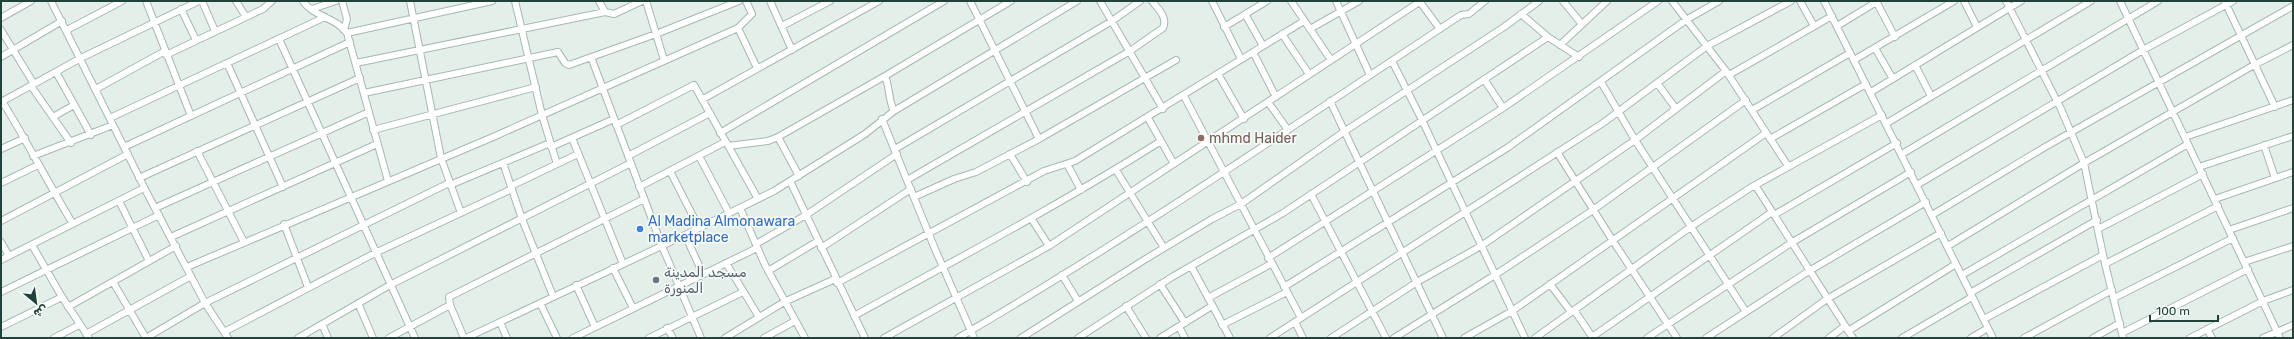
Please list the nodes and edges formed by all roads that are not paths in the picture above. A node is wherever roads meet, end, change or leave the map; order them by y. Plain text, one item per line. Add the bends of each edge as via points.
1 (30, 1) edge
2 (51, 1) edge
3 (122, 1) edge
4 (146, 1) edge
5 (200, 1) edge
6 (236, 1) edge
7 (272, 1) edge
8 (302, 1) edge
9 (336, 1) edge
10 (342, 1) edge
11 (410, 1) edge
12 (492, 1) edge
13 (515, 1) edge
14 (599, 1) edge
15 (642, 1) edge
16 (646, 1) edge
17 (739, 1) edge
18 (746, 1) edge
19 (770, 1) edge
20 (830, 1) edge
21 (879, 1) edge
22 (944, 1) edge
23 (970, 1) edge
24 (1011, 1) edge
25 (1077, 1) edge
26 (1100, 1) edge
27 (1140, 1) edge
28 (1152, 1) edge
29 (1212, 1) edge
30 (1266, 1) edge
31 (1291, 1) edge
32 (1336, 1) edge
33 (1359, 1) edge
34 (1485, 1) edge
35 (1539, 1) edge
36 (1563, 1) edge
37 (1607, 1) edge
38 (1658, 1) edge
39 (1672, 1) edge
40 (1719, 1) edge
41 (1790, 1) edge
42 (1800, 1) edge
43 (1824, 1) edge
44 (1877, 1) edge
45 (1954, 1) edge
46 (1964, 1) edge
47 (2006, 1) edge
48 (2021, 1) edge
49 (2090, 1) edge
50 (2120, 1) edge
51 (2158, 1) edge
52 (2233, 1) edge
53 (1420, 2) edge
54 (2225, 3) edge
55 (2293, 6) edge
56 (2010, 8) junction
57 (180, 9) junction
58 (312, 9) junction
59 (605, 12) junction
60 (1341, 13) junction
61 (1245, 14) junction
62 (1522, 14) junction
63 (1832, 16) junction
64 (246, 17) junction
65 (325, 17) junction
66 (1, 18) edge
67 (413, 18) junction
68 (2128, 18) junction
69 (979, 20) junction
70 (1112, 20) junction
71 (1686, 20) junction
72 (62, 21) junction
73 (1304, 21) junction
74 (154, 22) junction
75 (1581, 23) junction
76 (782, 26) junction
77 (1814, 26) junction
78 (1837, 26) junction
79 (1224, 27) junction
80 (1977, 27) junction
81 (738, 28) junction
82 (522, 29) junction
83 (1310, 29) junction
84 (1440, 29) junction
85 (1, 30) edge
86 (67, 30) junction
87 (216, 31) junction
88 (346, 31) junction
89 (656, 34) junction
90 (1282, 34) junction
91 (2240, 35) junction
92 (1548, 37) junction
93 (1895, 37) junction
94 (2025, 38) junction
95 (279, 39) junction
96 (196, 40) junction
97 (350, 42) junction
98 (1356, 44) junction
99 (1560, 45) junction
100 (2293, 45) edge
101 (1263, 46) junction
102 (1707, 46) junction
103 (1875, 48) junction
104 (419, 50) junction
105 (792, 50) junction
106 (994, 50) junction
107 (2143, 50) junction
108 (13, 51) junction
109 (1130, 51) junction
110 (1253, 52) junction
111 (166, 53) junction
112 (1850, 53) junction
113 (1, 57) edge
114 (591, 57) junction
115 (1579, 57) junction
116 (81, 58) junction
117 (528, 58) junction
118 (1241, 59) junction
119 (664, 60) junction
120 (1176, 60) dead end
121 (1331, 60) junction
122 (1854, 60) junction
123 (1392, 61) junction
124 (227, 63) junction
125 (356, 63) junction
126 (1915, 65) junction
127 (2254, 65) junction
128 (757, 68) junction
129 (293, 69) junction
130 (2041, 70) junction
131 (56, 72) junction
132 (1728, 73) junction
133 (1218, 74) junction
134 (1309, 74) junction
135 (1370, 75) junction
136 (885, 76) junction
137 (360, 78) junction
138 (1146, 79) junction
139 (1484, 79) junction
140 (1893, 79) junction
141 (425, 81) junction
142 (1010, 81) junction
143 (1601, 82) junction
144 (2159, 82) junction
145 (1658, 84) junction
146 (1866, 84) junction
147 (32, 85) junction
148 (178, 86) junction
149 (536, 87) junction
150 (602, 88) junction
151 (96, 89) junction
152 (1408, 90) junction
153 (1870, 92) junction
154 (241, 93) junction
155 (364, 93) junction
156 (1184, 96) junction
157 (1931, 96) junction
158 (1276, 97) junction
159 (703, 99) junction
160 (1746, 100) junction
161 (2293, 100) edge
162 (1, 101) edge
163 (307, 101) junction
164 (1330, 101) junction
165 (2056, 101) junction
166 (1268, 102) junction
167 (74, 105) junction
168 (2275, 107) junction
169 (1163, 108) junction
170 (1503, 108) junction
171 (1676, 109) junction
172 (1752, 110) junction
173 (894, 111) junction
174 (369, 112) junction
175 (710, 112) junction
176 (1026, 112) junction
177 (1619, 112) junction
178 (2173, 112) junction
179 (431, 115) junction
180 (542, 115) junction
181 (1882, 115) junction
182 (191, 116) junction
183 (53, 117) junction
184 (110, 118) junction
185 (1148, 118) junction
186 (882, 119) junction
187 (1244, 119) junction
188 (1422, 120) junction
189 (615, 122) junction
190 (1887, 123) junction
191 (113, 125) junction
192 (255, 125) junction
193 (373, 130) junction
194 (1288, 130) junction
195 (1345, 131) junction
196 (2071, 132) junction
197 (322, 133) junction
198 (720, 133) junction
199 (92, 135) junction
200 (1768, 136) junction
201 (2293, 136) edge
202 (778, 137) junction
203 (2185, 137) junction
204 (25, 138) junction
205 (572, 138) junction
206 (1039, 139) junction
207 (1635, 140) junction
208 (1161, 141) junction
209 (1207, 142) junction
210 (71, 143) junction
211 (1897, 143) junction
212 (377, 144) junction
213 (726, 144) junction
214 (2188, 144) junction
215 (551, 145) junction
216 (2264, 145) junction
217 (124, 147) junction
218 (1, 149) edge
219 (197, 151) junction
220 (1436, 151) junction
221 (896, 152) junction
222 (1557, 152) junction
223 (128, 154) junction
224 (578, 154) junction
225 (1010, 154) junction
226 (1902, 154) junction
227 (34, 156) junction
228 (628, 156) junction
229 (699, 156) junction
230 (269, 157) junction
231 (441, 158) junction
232 (1360, 161) junction
233 (337, 162) junction
234 (503, 163) junction
235 (631, 163) junction
236 (2084, 163) junction
237 (557, 164) junction
238 (1067, 164) junction
239 (1174, 164) junction
240 (38, 165) junction
241 (1788, 166) junction
242 (1654, 167) junction
243 (2199, 167) junction
244 (1116, 170) junction
245 (670, 171) junction
246 (1911, 172) junction
247 (2293, 172) edge
248 (1224, 173) junction
249 (2202, 174) junction
250 (799, 176) junction
251 (140, 178) junction
252 (2275, 178) junction
253 (908, 180) junction
254 (388, 181) junction
255 (790, 181) junction
256 (213, 182) junction
257 (1027, 182) junction
258 (1450, 182) junction
259 (1575, 182) junction
260 (1, 183) edge
261 (449, 184) junction
262 (589, 184) junction
263 (1755, 185) junction
264 (1917, 185) junction
265 (283, 187) junction
266 (511, 187) junction
267 (640, 187) junction
268 (144, 188) junction
269 (911, 189) junction
270 (1081, 190) junction
271 (1374, 191) junction
272 (53, 192) junction
273 (1131, 193) junction
274 (1311, 194) junction
275 (352, 196) junction
276 (914, 197) junction
277 (1674, 197) junction
278 (644, 198) junction
279 (758, 199) junction
280 (2093, 199) junction
281 (2215, 199) junction
282 (118, 201) junction
283 (1926, 202) junction
284 (1241, 204) junction
285 (2218, 206) junction
286 (155, 208) junction
287 (740, 208) junction
288 (2293, 208) edge
289 (1593, 210) junction
290 (228, 211) junction
291 (461, 213) junction
292 (729, 213) junction
293 (1773, 213) junction
294 (1466, 214) junction
295 (159, 215) junction
296 (806, 215) junction
297 (1932, 215) junction
298 (1031, 218) junction
299 (522, 219) junction
300 (604, 219) junction
301 (2097, 220) junction
302 (1, 221) edge
303 (1147, 221) junction
304 (1389, 221) junction
305 (1325, 222) junction
306 (72, 224) junction
307 (284, 224) junction
308 (363, 224) junction
309 (1692, 226) junction
310 (132, 228) junction
311 (699, 228) junction
312 (2098, 229) junction
313 (2230, 230) junction
314 (1254, 231) junction
315 (928, 232) junction
316 (1941, 233) junction
317 (685, 235) junction
318 (171, 238) junction
319 (2233, 238) junction
320 (818, 241) junction
321 (1613, 241) junction
322 (1, 242) edge
323 (244, 242) junction
324 (1791, 243) junction
325 (32, 244) junction
326 (176, 246) junction
327 (662, 246) junction
328 (757, 246) junction
329 (1049, 246) junction
330 (1481, 246) junction
331 (1948, 246) junction
332 (2293, 246) edge
333 (821, 248) junction
334 (1164, 248) junction
335 (536, 252) junction
336 (1340, 252) junction
337 (1403, 252) junction
338 (375, 253) junction
339 (1710, 255) junction
340 (2103, 255) junction
341 (9, 256) junction
342 (296, 256) junction
343 (1268, 258) junction
344 (1, 260) edge
345 (149, 261) junction
346 (2244, 262) junction
347 (726, 263) junction
348 (623, 264) junction
349 (1271, 264) junction
350 (1956, 264) junction
351 (2105, 264) junction
352 (1191, 266) junction
353 (187, 267) junction
354 (942, 267) junction
355 (614, 268) junction
356 (2248, 269) junction
357 (1632, 270) junction
358 (47, 271) junction
359 (768, 271) junction
360 (1809, 271) junction
361 (703, 274) junction
362 (1062, 275) junction
363 (1495, 275) junction
364 (1962, 275) junction
365 (191, 276) junction
366 (836, 281) junction
367 (113, 282) junction
368 (1417, 282) junction
369 (1356, 283) junction
370 (1160, 284) junction
371 (1550, 284) junction
372 (390, 285) junction
373 (576, 285) junction
374 (1730, 285) junction
375 (679, 286) junction
376 (308, 287) junction
377 (1286, 289) junction
378 (2112, 290) junction
379 (2293, 290) edge
380 (1, 292) edge
381 (743, 292) junction
382 (1971, 295) junction
383 (554, 296) junction
384 (62, 297) junction
385 (956, 298) junction
386 (1208, 298) junction
387 (1650, 298) junction
388 (2114, 298) junction
389 (1827, 299) junction
390 (2263, 300) junction
391 (1078, 301) junction
392 (784, 302) junction
393 (205, 303) junction
394 (358, 303) junction
395 (540, 303) junction
396 (450, 305) junction
397 (1126, 306) junction
398 (1212, 306) junction
399 (68, 308) junction
400 (633, 308) junction
401 (130, 310) junction
402 (1512, 311) junction
403 (1572, 311) junction
404 (1371, 312) junction
405 (1746, 312) junction
406 (1432, 314) junction
407 (691, 316) junction
408 (854, 316) junction
409 (759, 317) junction
410 (1984, 319) junction
411 (1298, 320) junction
412 (795, 321) junction
413 (500, 322) junction
414 (2120, 323) junction
415 (322, 324) junction
416 (1668, 324) junction
417 (79, 325) junction
418 (1182, 325) junction
419 (1222, 325) junction
420 (2293, 325) edge
421 (410, 326) junction
422 (1, 327) edge
423 (595, 327) junction
424 (667, 328) junction
425 (1846, 328) junction
426 (1988, 328) junction
427 (2207, 329) junction
428 (587, 331) junction
429 (971, 331) junction
430 (2277, 331) junction
431 (224, 332) junction
432 (87, 336) edge
433 (1028, 336) edge
434 (1471, 336) edge
435 (2123, 336) edge
436 (1592, 337) edge
437 (54, 338) edge
438 (146, 338) edge
439 (228, 338) edge
440 (298, 338) edge
441 (328, 338) edge
442 (373, 338) edge
443 (389, 338) edge
444 (416, 338) edge
445 (465, 338) edge
446 (507, 338) edge
447 (557, 338) edge
448 (573, 338) edge
449 (590, 338) edge
450 (649, 338) edge
451 (673, 338) edge
452 (701, 338) edge
453 (725, 338) edge
454 (764, 338) edge
455 (805, 338) edge
456 (865, 338) edge
457 (884, 338) edge
458 (958, 338) edge
459 (974, 338) edge
460 (1021, 338) edge
461 (1078, 338) edge
462 (1146, 338) edge
463 (1160, 338) edge
464 (1185, 338) edge
465 (1230, 338) edge
466 (1270, 338) edge
467 (1303, 338) edge
468 (1331, 338) edge
469 (1386, 338) edge
470 (1394, 338) edge
471 (1444, 338) edge
472 (1464, 338) edge
473 (1525, 338) edge
474 (1535, 338) edge
475 (1647, 338) edge
476 (1677, 338) edge
477 (1706, 338) edge
478 (1773, 338) edge
479 (1829, 338) edge
480 (1853, 338) edge
481 (1902, 338) edge
482 (1971, 338) edge
483 (1993, 338) edge
484 (2024, 338) edge
485 (2093, 338) edge
486 (2190, 338) edge
487 (2212, 338) edge
488 (2263, 338) edge
489 (2280, 338) edge

1 - 66 street
2 - 72 street
3 - 86 street
4 - 74 street
5 - 57 street
5 - 87 street
6 - 64 street
7 - 64 street via 263,9
8 - 58 street
9 - 58 street
10 - 88 street via 347,19
11 - 67 street
12 - 67 street
13 - 82 street
14 - 59 street
15 - 59 street via 614,14
16 - 89 street
17 - 89 street
18 - 81 street via 752,14
19 - 76 street
20 - 76 street
21 - 105 street
22 - 198 street
23 - 69 street
24 - 69 street
25 - 106 street
26 - 70 street
27 - 70 street
28 - 109 street via 1162,14 1164,27
29 - 79 street
30 - 61 street
31 - 73 street
32 - 60 street
33 - 60 street
34 - 84 street via 1469,14
35 - 62 street
36 - 75 street
37 - 75 street
38 - 115 street
39 - 71 street
40 - 71 street
41 - 102 street
42 - 77 street
43 - 63 street
44 - 78 street
44 - 93 street
45 - 93 street
46 - 80 street
47 - 56 street
48 - 56 street
49 - 94 street
50 - 68 street
51 - 68 street
52 - 54 street
53 - 84 street
53 - 98 street
54 - 91 street
54 - 107 street
55 - 91 street
56 - 80 street
56 - 94 street
57 - 74 street
57 - 96 street
58 - 65 street
59 - 82 street
60 - 83 street
60 - 98 street
61 - 79 street
61 - 101 street
62 - 92 street
62 - 152 street
63 - 77 street
63 - 78 street
64 - 87 street
65 - 88 street
65 - 95 street
67 - 88 street
67 - 104 street
68 - 107 street
68 - 130 street
69 - 106 street
69 - 136 street
70 - 109 street
70 - 142 street
71 - 102 street
71 - 143 street
72 - 86 street
72 - 108 street
73 - 83 street
73 - 90 street
74 - 111 street
74 - 116 street
75 - 99 street
76 - 105 street
77 - 132 street
78 - 112 street
79 - 118 street
80 - 126 street
81 - 119 street
81 - 128 street
82 - 104 street
82 - 117 street
83 - 121 street
84 - 123 street
85 - 108 street
86 - 116 street
87 - 96 street
88 - 97 street
89 - 114 street
89 - 119 street
90 - 101 street
90 - 134 street
91 - 127 street
91 - 144 street
92 - 99 street
92 - 139 street
93 - 103 street
94 - 130 street
94 - 157 street
95 - 124 street
95 - 129 street
96 - 111 street
97 - 125 street
97 - 129 street
98 - 121 street
98 - 135 street
99 - 115 street
100 - 127 street
101 - 110 street
102 - 132 street
102 - 145 street
103 - 122 street
103 - 140 street
104 - 125 street
104 - 141 street
105 - 128 street
106 - 142 street
106 - 173 street
107 - 144 street
107 - 165 street
108 - 113 street
108 - 147 street
109 - 138 street
109 - 176 street
110 - 118 street
110 - 158 street
111 - 148 street
111 - 151 street
112 - 122 street
112 - 172 street
114 - 117 street via 569,65 565,64 559,52
114 - 150 street
115 - 170 street
116 - 131 street
116 - 151 street
117 - 141 street
117 - 149 street
118 - 133 street
119 - 150 street
120 - 138 street
121 - 134 street
122 - 146 street
123 - 135 street
123 - 152 street
124 - 148 street
124 - 154 street
125 - 137 street
126 - 140 street
126 - 157 street
127 - 168 street
127 - 178 street
128 - 159 street
129 - 154 street
129 - 163 street
130 - 165 street
130 - 226 street
131 - 147 street
131 - 167 street
132 - 160 street
132 - 171 street
133 - 156 street
133 - 187 street
134 - 158 street
135 - 164 street
136 - 173 street via 888,98
136 - 202 street
137 - 155 street
137 - 163 street
138 - 169 street
138 - 206 street
139 - 170 street
139 - 188 street
140 - 153 street
141 - 155 street
141 - 179 street
142 - 176 street
142 - 221 street
143 - 177 street
143 - 258 street via 1513,144
144 - 178 street
144 - 196 street
145 - 171 street
145 - 177 street
146 - 153 street
146 - 200 street
147 - 162 street
147 - 183 street
148 - 182 street
148 - 184 street
149 - 179 street
149 - 180 street
150 - 180 street
150 - 189 street
151 - 184 street
152 - 188 street
152 - 195 street
153 - 181 street
154 - 182 street
154 - 192 street
155 - 174 street
156 - 169 street
156 - 209 street
157 - 190 street
158 - 166 street
159 - 175 street
159 - 189 street via 696,87 691,86
160 - 172 street
160 - 242 street
161 - 168 street
162 - 204 street
163 - 192 street
163 - 197 street
164 - 194 street
164 - 195 street
165 - 196 street
165 - 264 street
166 - 187 street
166 - 194 street
167 - 183 street
167 - 199 street
168 - 203 street
169 - 185 street
170 - 220 street
171 - 207 street
172 - 200 street
173 - 186 street
174 - 193 street
174 - 197 street
175 - 198 street
175 - 228 street
176 - 206 street
176 - 253 street
177 - 207 street
177 - 222 street
178 - 203 street
178 - 236 street
179 - 193 street
179 - 231 street
180 - 215 street
180 - 231 street
181 - 190 street
181 - 241 street
182 - 217 street
183 - 210 street
184 - 191 street
185 - 208 street
185 - 238 street
186 - 221 street
186 - 250 street via 865,134
187 - 209 street
188 - 220 street
188 - 232 street
189 - 205 street
189 - 228 street
190 - 211 street
191 - 199 street
191 - 217 street
192 - 219 street
192 - 230 street
193 - 212 street
194 - 248 street
195 - 232 street
195 - 284 street
196 - 236 street
196 - 297 street
197 - 230 street
197 - 233 street
198 - 213 street
199 - 210 street
200 - 241 street
200 - 277 street
201 - 216 street
202 - 213 street via 768,141
202 - 250 street
203 - 214 street
204 - 218 street
204 - 227 street
205 - 215 street
205 - 224 street
206 - 225 street
207 - 242 street
207 - 259 street
208 - 239 street
208 - 244 street
209 - 239 street
209 - 248 street
210 - 227 street
211 - 226 street
211 - 293 street
212 - 233 street
212 - 254 street
213 - 229 street
213 - 279 street
214 - 243 street
214 - 280 street
215 - 234 street
215 - 237 street
216 - 243 street
216 - 252 street
217 - 223 street
219 - 251 street
219 - 256 street
220 - 258 street
220 - 271 street
221 - 253 street
221 - 296 street
222 - 259 street
222 - 294 street
223 - 251 street
223 - 272 street
224 - 237 street
224 - 262 street
225 - 257 street
225 - 276 street via 976,172
226 - 246 street
227 - 240 street
228 - 235 street
229 - 245 street
229 - 292 street
230 - 256 street
230 - 265 street
231 - 254 street
231 - 261 street
232 - 271 street
232 - 274 street
233 - 265 street
233 - 275 street
234 - 261 street
234 - 266 street
235 - 262 street
235 - 267 street
236 - 280 street
236 - 331 street
237 - 266 street
238 - 257 street via 1044,171
238 - 270 street
239 - 273 street
240 - 260 street
240 - 272 street
241 - 263 street
242 - 277 street
242 - 289 street
243 - 249 street
244 - 270 street
244 - 273 street
245 - 267 street
245 - 311 street
246 - 264 street
246 - 324 street
247 - 252 street
248 - 284 street
248 - 303 street
249 - 281 street
249 - 312 street
250 - 255 street
251 - 268 street
252 - 281 street
253 - 269 street
254 - 275 street
255 - 279 street
255 - 296 street
256 - 286 street
256 - 290 street
257 - 315 street
258 - 294 street
258 - 304 street
259 - 289 street
259 - 330 street
261 - 291 street
261 - 308 street
262 - 299 street
262 - 300 street
263 - 293 street
263 - 309 street
264 - 283 street
265 - 290 street
266 - 291 street
266 - 299 street
267 - 278 street
268 - 282 street
268 - 286 street
269 - 276 street
269 - 333 street
270 - 298 street
271 - 304 street
271 - 305 street
272 - 302 street
272 - 306 street
273 - 303 street
273 - 329 street
274 - 305 street
274 - 314 street
275 - 307 street
275 - 308 street
276 - 315 street
277 - 309 street
277 - 321 street
278 - 300 street
278 - 327 street
279 - 287 street
280 - 301 street
280 - 364 street
281 - 285 street
282 - 306 street
282 - 310 street
283 - 297 street
283 - 360 street
284 - 314 street
284 - 334 street
285 - 313 street
285 - 351 street
286 - 295 street
287 - 292 street
287 - 328 street
288 - 313 street
289 - 321 street
289 - 363 street
290 - 318 street
290 - 323 street
291 - 338 street
292 - 311 street
293 - 324 street
293 - 339 street
294 - 330 street
294 - 337 street
295 - 310 street
295 - 318 street
296 - 320 street
296 - 328 street
297 - 316 street
298 - 329 street
298 - 354 street
299 - 335 street
299 - 372 street
300 - 335 street
300 - 348 street
301 - 312 street
301 - 382 street
303 - 334 street
303 - 362 street
304 - 336 street
304 - 337 street
305 - 336 street
305 - 343 street
306 - 325 street
307 - 323 street
307 - 342 street
308 - 338 street
308 - 342 street
309 - 339 street
309 - 357 street
310 - 345 street
310 - 358 street
311 - 317 street
312 - 340 street
313 - 319 street
314 - 343 street
314 - 352 street
315 - 354 street
315 - 366 street
316 - 331 street
316 - 389 street
317 - 327 street
317 - 361 street
318 - 326 street
319 - 346 street
319 - 388 street
320 - 333 street
320 - 359 street
321 - 357 street
321 - 371 street
322 - 341 street
323 - 353 street
324 - 360 street
324 - 374 street
325 - 341 street
325 - 358 street
326 - 345 street
326 - 353 street
327 - 348 street
327 - 375 street
328 - 347 street
328 - 359 street
329 - 385 street
330 - 363 street
330 - 368 street
331 - 350 street
332 - 346 street
333 - 366 street
334 - 391 street
335 - 383 street
335 - 396 street via 452,295 448,299
336 - 369 street
336 - 377 street
337 - 368 street
337 - 369 street
338 - 372 street
338 - 376 street
339 - 374 street
339 - 387 street
340 - 351 street
340 - 410 street
341 - 344 street
342 - 376 street
342 - 393 street
343 - 349 street
345 - 367 street
346 - 356 street
347 - 361 street
347 - 381 street
348 - 355 street
349 - 377 street
349 - 386 street
350 - 364 street
350 - 425 street
351 - 378 street
352 - 370 street
352 - 386 street
353 - 365 street
354 - 385 street
354 - 408 street
355 - 373 street
355 - 400 street
356 - 390 street
356 - 435 street
357 - 387 street
357 - 403 street
358 - 380 street
358 - 384 street
359 - 392 street
360 - 389 street
360 - 405 street
361 - 375 street
362 - 391 street
362 - 429 street
363 - 402 street
363 - 406 street
364 - 382 street
365 - 393 street
365 - 401 street
366 - 392 street
366 - 408 street
367 - 399 street
367 - 401 street
368 - 404 street
368 - 406 street
369 - 404 street
369 - 411 street
370 - 397 street
370 - 418 street
371 - 402 street
371 - 403 street
372 - 394 street
372 - 421 street
373 - 383 street
373 - 423 street
374 - 405 street
374 - 416 street
375 - 400 street
375 - 407 street
376 - 431 street
377 - 411 street
377 - 419 street
378 - 388 street
378 - 484 street
379 - 390 street
381 - 407 street
381 - 409 street
382 - 410 street
382 - 481 street
383 - 395 street
384 - 399 street
384 - 422 street
385 - 429 street
385 - 457 street
386 - 398 street
387 - 416 street
387 - 436 street
388 - 414 street
389 - 425 street
389 - 478 street
390 - 427 street
390 - 430 street
391 - 433 street
392 - 409 street
392 - 412 street
393 - 431 street
393 - 438 street
394 - 415 street
394 - 442 street
395 - 413 street
395 - 447 street
396 - 421 street
396 - 445 street
397 - 461 street
397 - 462 street
398 - 418 street
398 - 419 street
399 - 417 street
400 - 423 street
401 - 432 street
401 - 438 street
402 - 434 street
402 - 473 street
403 - 436 street
403 - 474 street
404 - 468 street
404 - 469 street
405 - 477 street
406 - 470 street
406 - 471 street
407 - 424 street
407 - 452 street
408 - 456 street
409 - 453 street
410 - 426 street
411 - 466 street
411 - 467 street
412 - 454 street
412 - 455 street
413 - 445 street
413 - 446 street
414 - 435 street
414 - 485 street
415 - 440 street
415 - 441 street
416 - 475 street
416 - 476 street
417 - 432 street
417 - 437 street
418 - 463 street
418 - 464 street
419 - 465 street
420 - 430 street
421 - 443 street
421 - 444 street
423 - 428 street
424 - 450 street
424 - 451 street
425 - 479 street
425 - 480 street
426 - 482 street
426 - 483 street
427 - 486 street
427 - 487 street
428 - 448 street
428 - 449 street
429 - 458 street
429 - 459 street
430 - 488 street
430 - 489 street
431 - 439 street
433 - 460 street
434 - 472 street

